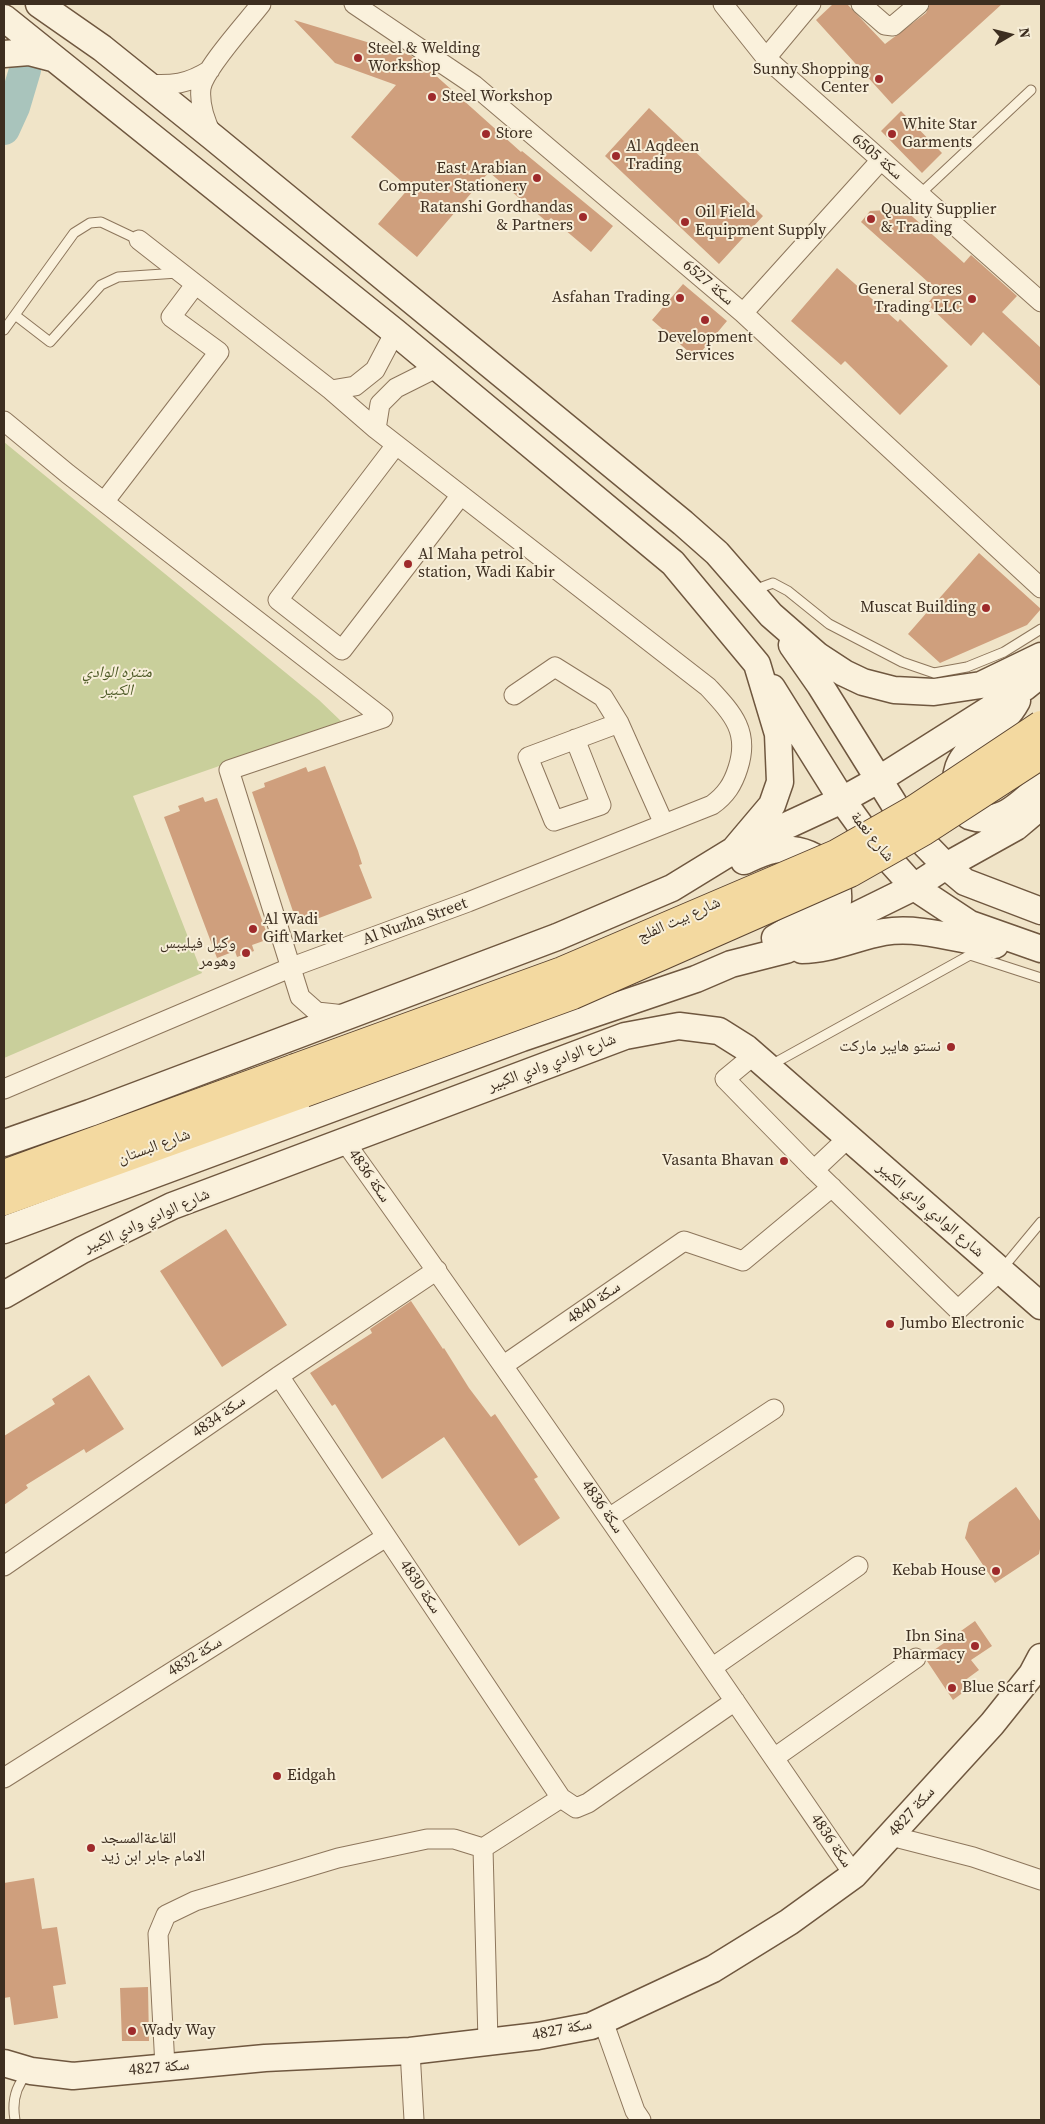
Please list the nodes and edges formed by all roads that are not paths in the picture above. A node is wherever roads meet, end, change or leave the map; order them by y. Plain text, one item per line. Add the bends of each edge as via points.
1 (38, 4) edge
2 (58, 4) edge
3 (262, 4) edge
4 (354, 4) edge
5 (724, 4) edge
6 (811, 4) edge
7 (862, 4) edge
8 (919, 4) edge
9 (4, 18) edge
10 (72, 27) junction
11 (4, 54) edge
12 (766, 58) junction
13 (57, 60) junction
14 (210, 70) junction
15 (146, 84) junction
16 (1031, 90) dead end
17 (214, 138) junction
18 (881, 160) junction
19 (920, 194) junction
20 (138, 240) joint
21 (180, 273) junction
22 (195, 285) junction
23 (1039, 296) edge
24 (743, 313) junction
25 (15, 315) junction
26 (4, 330) edge
27 (395, 332) junction
28 (438, 367) junction
29 (331, 390) junction
30 (4, 421) edge
31 (376, 429) junction
32 (396, 445) junction
33 (461, 495) junction
34 (104, 502) junction
35 (1041, 588) edge
36 (752, 592) junction
37 (770, 615) junction
38 (1041, 629) edge
39 (1041, 656) edge
40 (757, 664) junction
41 (1033, 680) edge
42 (514, 695) dead end
43 (619, 723) junction
44 (1041, 725) edge
45 (575, 740) junction
46 (1041, 754) edge
47 (878, 780) junction
48 (1041, 785) edge
49 (842, 800) junction
50 (1041, 806) edge
51 (664, 824) junction
52 (734, 850) junction
53 (946, 866) junction
54 (914, 887) junction
55 (672, 888) junction
56 (1041, 912) edge
57 (786, 950) junction
58 (1041, 950) edge
59 (731, 964) junction
60 (292, 967) junction
61 (1041, 978) edge
62 (353, 1015) junction
63 (761, 1061) junction
64 (295, 1068) joint
65 (4, 1090) edge
66 (304, 1093) joint
67 (848, 1138) junction
68 (345, 1142) junction
69 (4, 1143) edge
70 (814, 1170) junction
71 (4, 1174) edge
72 (832, 1187) junction
73 (4, 1201) edge
74 (1041, 1222) edge
75 (4, 1230) edge
76 (436, 1270) junction
77 (1000, 1271) junction
78 (4, 1295) edge
79 (1041, 1306) edge
80 (504, 1365) junction
81 (279, 1376) junction
82 (774, 1409) dead end
83 (609, 1518) junction
84 (386, 1537) junction
85 (4, 1566) edge
86 (858, 1566) dead end
87 (1041, 1657) edge
88 (916, 1658) dead end
89 (713, 1667) junction
90 (735, 1701) junction
91 (774, 1758) junction
92 (4, 1778) edge
93 (560, 1798) junction
94 (891, 1836) junction
95 (483, 1848) junction
96 (854, 1875) junction
97 (1041, 1880) edge
98 (603, 2021) junction
99 (488, 2042) junction
100 (410, 2050) junction
101 (4, 2062) edge
102 (165, 2067) junction
103 (31, 2070) junction
104 (15, 2120) edge
105 (414, 2120) edge
106 (641, 2120) edge

1 - 10 street
2 - 10 street
3 - 14 street
4 - 24 street, سكة 6527 via 474,85
5 - 12 street, سكة 6505
6 - 12 street
7 - 8 street via 885,25 893,26
9 - 13 street, شارع نعمة
10 - 15 street
11 - 13 street via 29,52
12 - 18 street, سكة 6505
13 - 27 street, شارع نعمة
14 - 15 street via 180,84
14 - 17 street via 201,86 201,95 205,121
15 - 17 street
16 - 19 lane
17 - 36 street via 683,523 717,553
18 - 19 street, سكة 6505
18 - 24 street
19 - 23 street, سكة 6505
20 - 21 street
20 - 25 lane via 101,222 90,223 74,233
21 - 22 street
21 - 25 lane via 118,276 101,285 50,342
22 - 29 street
22 - 34 street via 171,317 219,352
24 - 35 street, سكة 6527
25 - 26 lane
27 - 28 street, شارع نعمة
27 - 29 street via 375,370 355,386
28 - 31 street via 396,388 380,404
28 - 40 street, شارع نعمة via 673,564
29 - 31 street
30 - 34 street
31 - 32 street
32 - 33 street
32 - 33 street via 278,600 342,650
33 - 51 street, Al Nuzha Street via 708,687 730,711 742,736 744,752 735,780 724,796 712,805
34 - 60 street via 383,718 229,770
36 - 37 street
36 - 38 lane via 773,583 829,624 902,662 934,673 967,667 1004,652
37 - 39 street via 818,656 844,673 894,690 934,692 981,686
37 - 47 street via 820,685
40 - 49 street, شارع نعمة
40 - 52 street via 778,734 780,782 772,804
41 - 47 street
41 - 48 street via 1012,712 960,759 956,785 969,816 992,820 1018,806
42 - 43 street via 555,667 603,697
43 - 45 street
43 - 51 street
44 - 64 main road, شارع بيت الفلج, bridge via 914,809 836,854 562,971
45 - 45 street via 528,758 554,821 601,805
46 - 66 main road, شارع بيت الفلج, bridge via 924,831 850,873 573,995
47 - 49 street
47 - 53 street via 908,828
49 - 52 street
49 - 54 street, شارع نعمة via 868,836
50 - 53 street via 1016,827
51 - 60 street, Al Nuzha Street
52 - 55 street
53 - 54 street
53 - 56 street via 965,882
54 - 57 street
54 - 58 street, شارع نعمة via 970,924
55 - 59 street via 772,850 792,849 815,856 829,868 839,889 838,901
55 - 62 street via 557,938
57 - 58 street via 822,950 885,932 926,933
57 - 59 street
59 - 75 street via 513,1041
60 - 62 street via 300,997 317,1012
60 - 65 street, Al Nuzha Street
61 - 63 lane via 970,955 805,1047
62 - 69 street
63 - 67 street, شارع الوادي وادي الكبير
63 - 68 street, شارع الوادي وادي الكبير via 719,1031 679,1026 625,1036
63 - 70 street via 724,1079
64 - 71 main road, شارع البستان
66 - 73 main road, شارع البستان
67 - 70 street
67 - 77 street, شارع الوادي وادي الكبير
68 - 76 street, سكة 4836
68 - 78 street, شارع الوادي وادي الكبير via 172,1206 82,1250
70 - 72 street
72 - 77 street via 958,1310
72 - 80 street, سكة 4840 via 743,1261 684,1241
74 - 77 lane
76 - 80 street, سكة 4836
76 - 81 street, سكة 4834
77 - 79 street, شارع الوادي وادي الكبير
80 - 83 street, سكة 4836
81 - 84 street, سكة 4830
81 - 85 street, سكة 4834
82 - 83 street
83 - 89 street, سكة 4836
84 - 92 street, سكة 4832
84 - 93 street, سكة 4830
86 - 89 street
87 - 94 street, سكة 4827 via 1032,1674 992,1724
88 - 91 street
89 - 90 street, سكة 4836
90 - 91 street, سكة 4836
90 - 93 street via 588,1803 576,1808
91 - 96 street, سكة 4836
93 - 95 street
94 - 96 street, سكة 4827
94 - 97 street via 973,1857
95 - 99 street
95 - 102 street via 454,1840 427,1839 338,1858 195,1901 166,1915 158,1934
96 - 98 street, سكة 4827 via 789,1922 713,1969
98 - 99 street, سكة 4827 via 538,2036
98 - 106 street
99 - 100 street, سكة 4827
100 - 102 street, سكة 4827
100 - 105 street
101 - 103 street, سكة 4827
102 - 103 street, سكة 4827 via 73,2076
103 - 104 lane via 18,2084 13,2109

